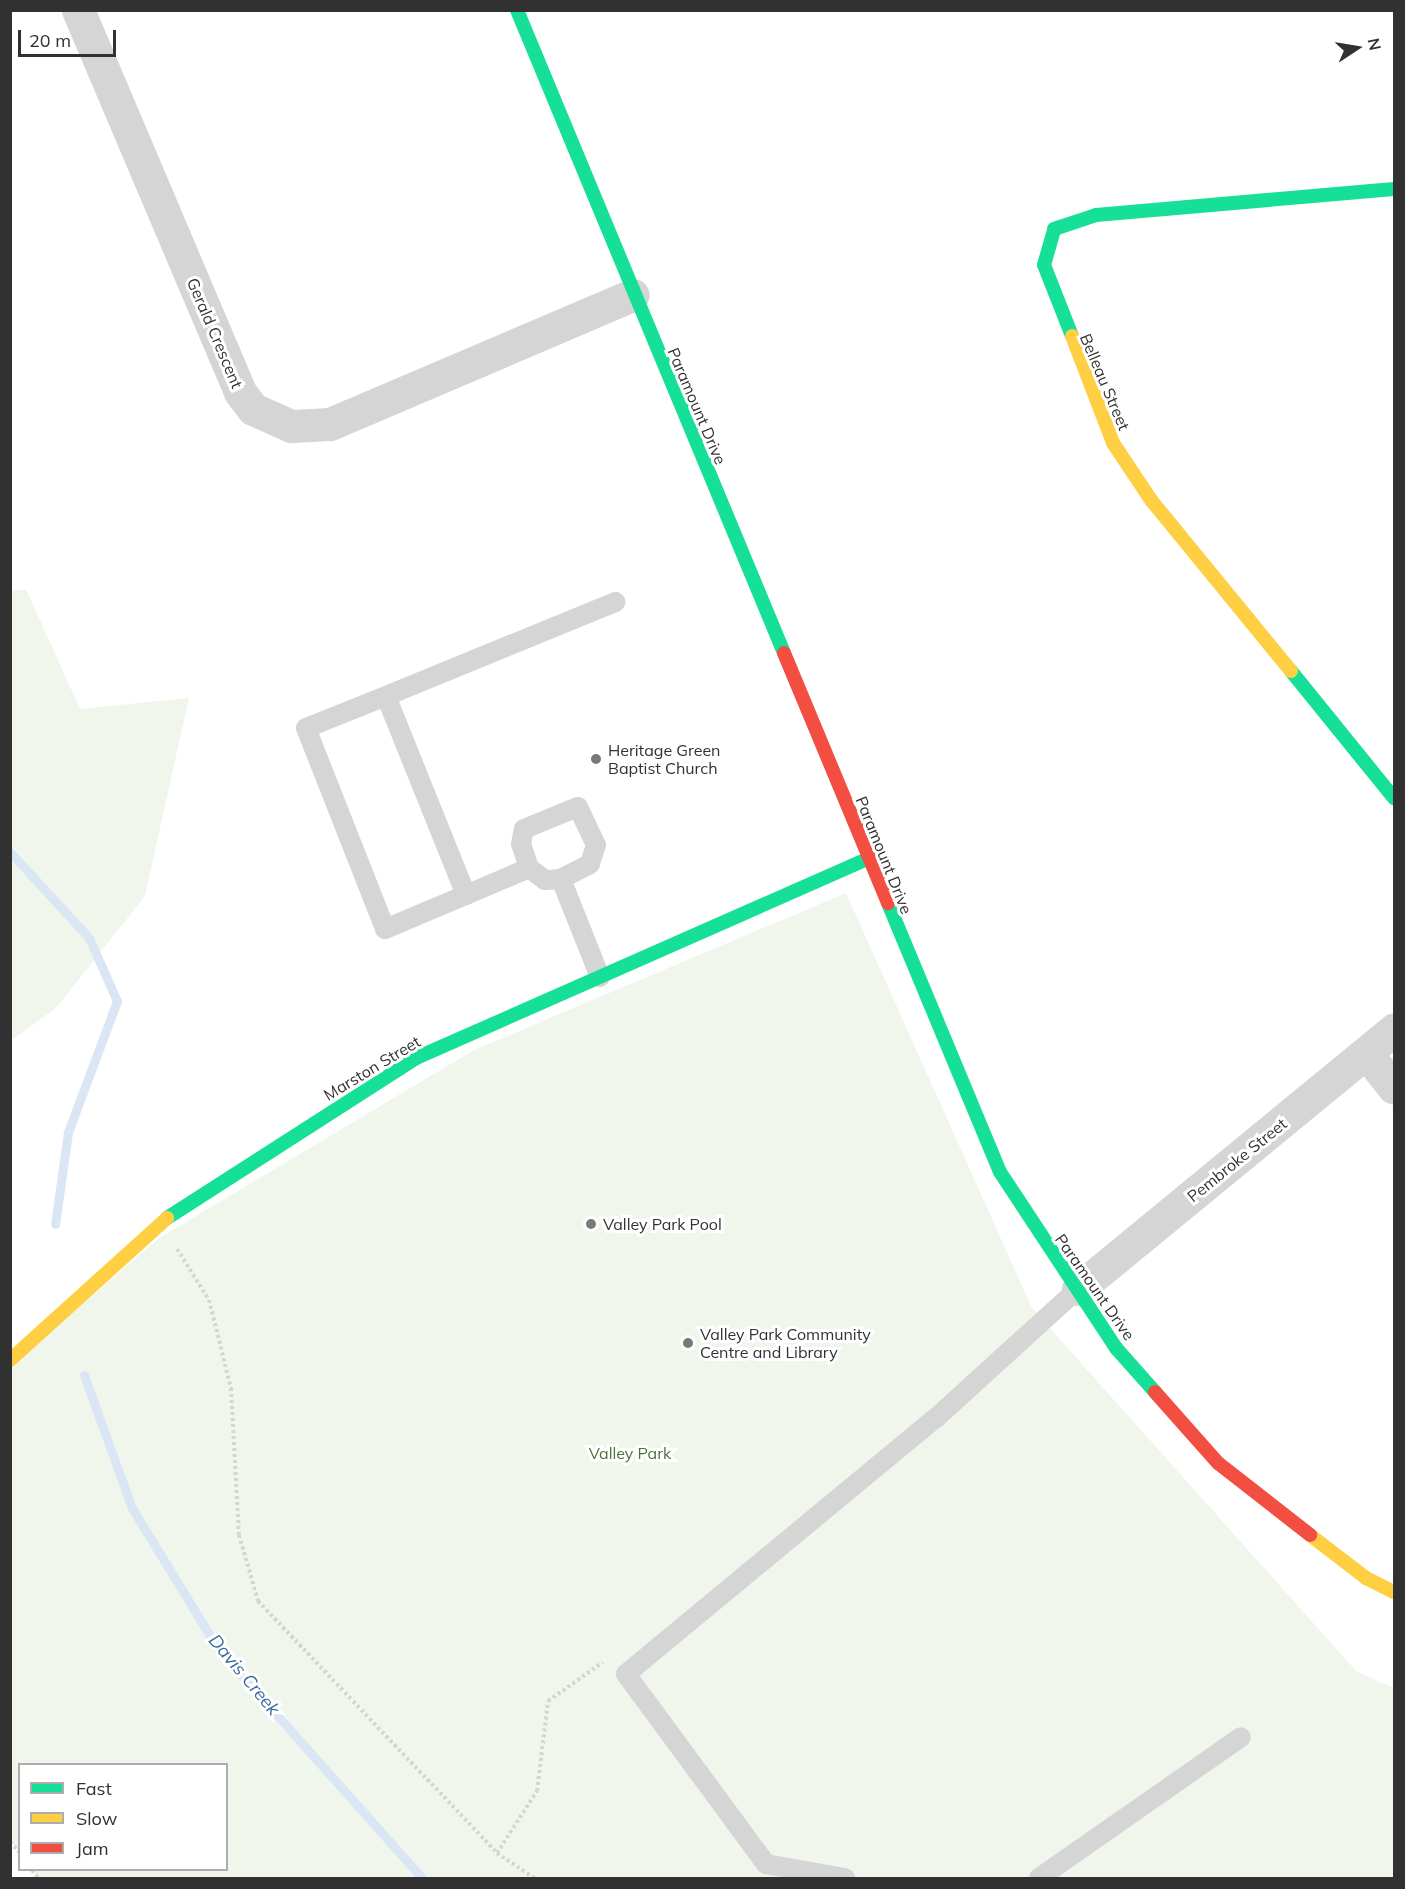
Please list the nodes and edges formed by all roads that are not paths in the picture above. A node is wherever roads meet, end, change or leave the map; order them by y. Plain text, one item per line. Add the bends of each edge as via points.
1 (78, 10) edge
2 (517, 10) edge
3 (1395, 189) edge
4 (633, 294) junction
5 (615, 602) dead end
6 (386, 696) junction
7 (1395, 798) edge
8 (868, 859) junction
9 (529, 868) junction
10 (561, 879) junction
11 (466, 895) junction
12 (600, 977) junction
13 (1395, 1029) edge
14 (1367, 1054) junction
15 (1395, 1088) edge
16 (1078, 1289) junction
17 (10, 1360) edge
18 (1395, 1592) edge
19 (1241, 1737) dead end
20 (845, 1878) edge
21 (1039, 1878) edge

1 - 4 street, Gerald Crescent via 240,392 253,409 291,426 330,424
2 - 4 street, Paramount Drive
3 - 7 street, Belleau Street via 1096,215 1054,229 1044,265 1113,443 1151,500
4 - 8 street, Paramount Drive
5 - 6 lane
6 - 11 lane
6 - 11 lane via 306,728 385,929
8 - 12 street, Marston Street
8 - 16 street, Paramount Drive via 1000,1172
9 - 10 lane via 545,880
9 - 10 lane via 521,844 524,829 578,807 596,845 590,864
9 - 11 lane
10 - 12 lane
12 - 17 street, Marston Street via 416,1058 160,1222
13 - 14 street, Pembroke Street
14 - 15 street
14 - 16 street, Pembroke Street
16 - 18 street, Paramount Drive via 1116,1348 1218,1463 1366,1578
16 - 20 lane via 936,1418 626,1674 765,1864
19 - 21 lane

